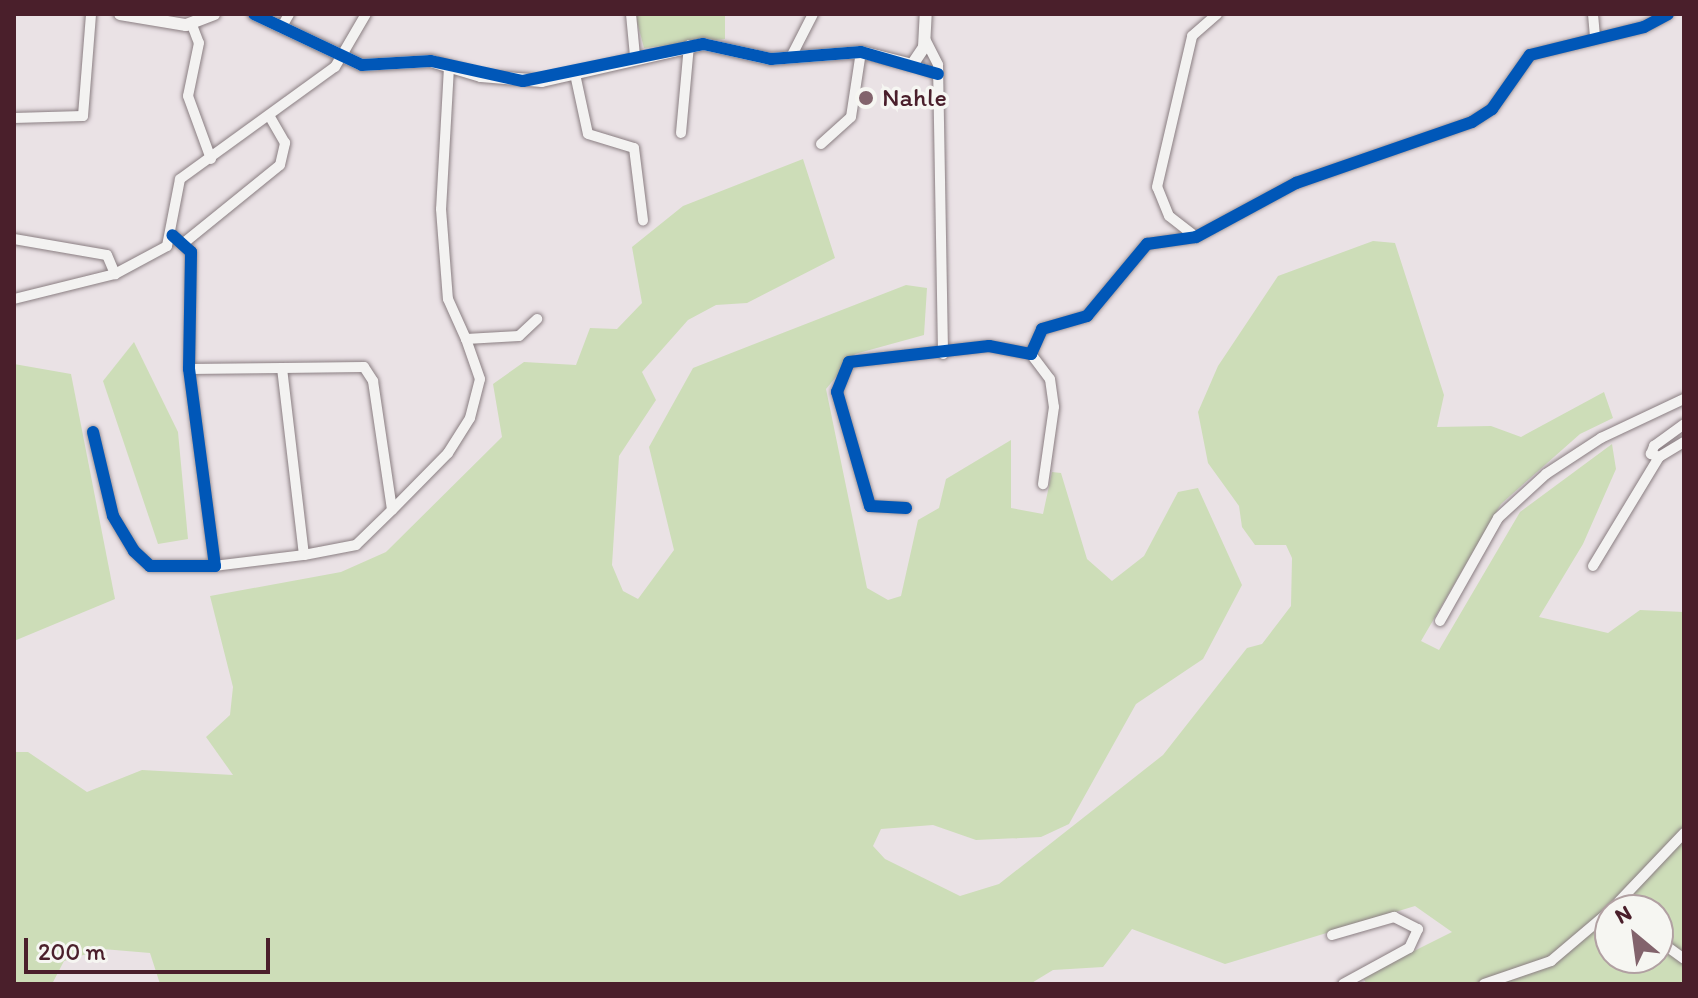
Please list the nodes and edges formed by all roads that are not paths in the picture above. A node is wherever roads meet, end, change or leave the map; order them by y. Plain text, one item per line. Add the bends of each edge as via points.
1 (91, 14) edge
2 (120, 14) edge
3 (214, 14) edge
4 (254, 14) edge
5 (289, 14) edge
6 (366, 14) edge
7 (631, 14) edge
8 (813, 14) edge
9 (926, 14) edge
10 (1217, 14) edge
11 (1593, 14) edge
12 (1668, 14) edge
13 (192, 25) junction
14 (281, 28) junction
15 (1595, 38) junction
16 (925, 39) junction
17 (689, 45) junction
18 (861, 52) junction
19 (635, 56) junction
20 (791, 57) junction
21 (344, 59) junction
22 (912, 65) junction
23 (449, 67) junction
24 (575, 74) junction
25 (938, 74) junction
26 (270, 117) junction
27 (14, 118) edge
28 (681, 133) dead end
29 (821, 144) dead end
30 (211, 159) junction
31 (643, 220) dead end
32 (172, 235) junction
33 (1196, 237) junction
34 (14, 239) edge
35 (185, 242) junction
36 (115, 274) junction
37 (14, 299) edge
38 (537, 319) dead end
39 (466, 339) junction
40 (943, 354) junction
41 (1031, 354) junction
42 (282, 368) junction
43 (189, 369) junction
44 (1684, 399) edge
45 (1684, 424) edge
46 (93, 432) dead end
47 (1684, 442) edge
48 (1659, 457) junction
49 (1043, 484) dead end
50 (906, 508) dead end
51 (392, 510) junction
52 (304, 555) junction
53 (215, 566) junction
54 (1593, 566) dead end
55 (1440, 621) dead end
56 (1684, 833) edge
57 (1629, 894) edge
58 (1594, 926) edge
59 (1332, 935) dead end
60 (1343, 984) edge
61 (1484, 984) edge

1 - 27 street via 83,116
2 - 13 street
3 - 13 street
4 - 14 street
5 - 14 street
6 - 21 street
7 - 19 street
8 - 20 street
9 - 16 street
10 - 33 street via 1192,36 1157,187 1169,216
11 - 15 street
12 - 15 street
13 - 30 street via 199,43 188,103
14 - 21 street
15 - 33 street via 1530,55 1492,109 1472,122 1282,188
16 - 22 street
16 - 25 street
17 - 19 street
17 - 20 street
17 - 28 street
18 - 20 street
18 - 22 street
18 - 29 street via 851,117
19 - 24 street
21 - 23 street
21 - 26 street
22 - 25 street
23 - 24 street via 523,81
23 - 39 street via 442,270
24 - 31 street via 588,134 634,148
25 - 40 street
26 - 30 street
26 - 35 street via 285,143 280,165
30 - 32 street via 180,179
32 - 35 street
32 - 36 street via 156,254
33 - 41 street via 1137,250 1087,316 1042,329
34 - 36 street via 107,255
35 - 43 street via 191,252
36 - 37 street
38 - 39 street via 519,336
39 - 51 street via 480,379 470,418 448,453
40 - 41 street via 989,346
40 - 50 street via 857,357 837,381 870,506
41 - 49 street via 1050,379 1054,407
42 - 43 street
42 - 51 street via 364,367 373,381
42 - 52 street
43 - 53 street
44 - 55 street via 1601,438 1546,474 1498,518
45 - 48 street via 1654,446 1651,454
46 - 53 street via 113,516 134,551 150,566
47 - 48 street
48 - 54 street
51 - 52 street via 356,545
52 - 53 street
56 - 57 street
58 - 61 street via 1551,961
59 - 60 street via 1394,917 1418,929 1409,948

